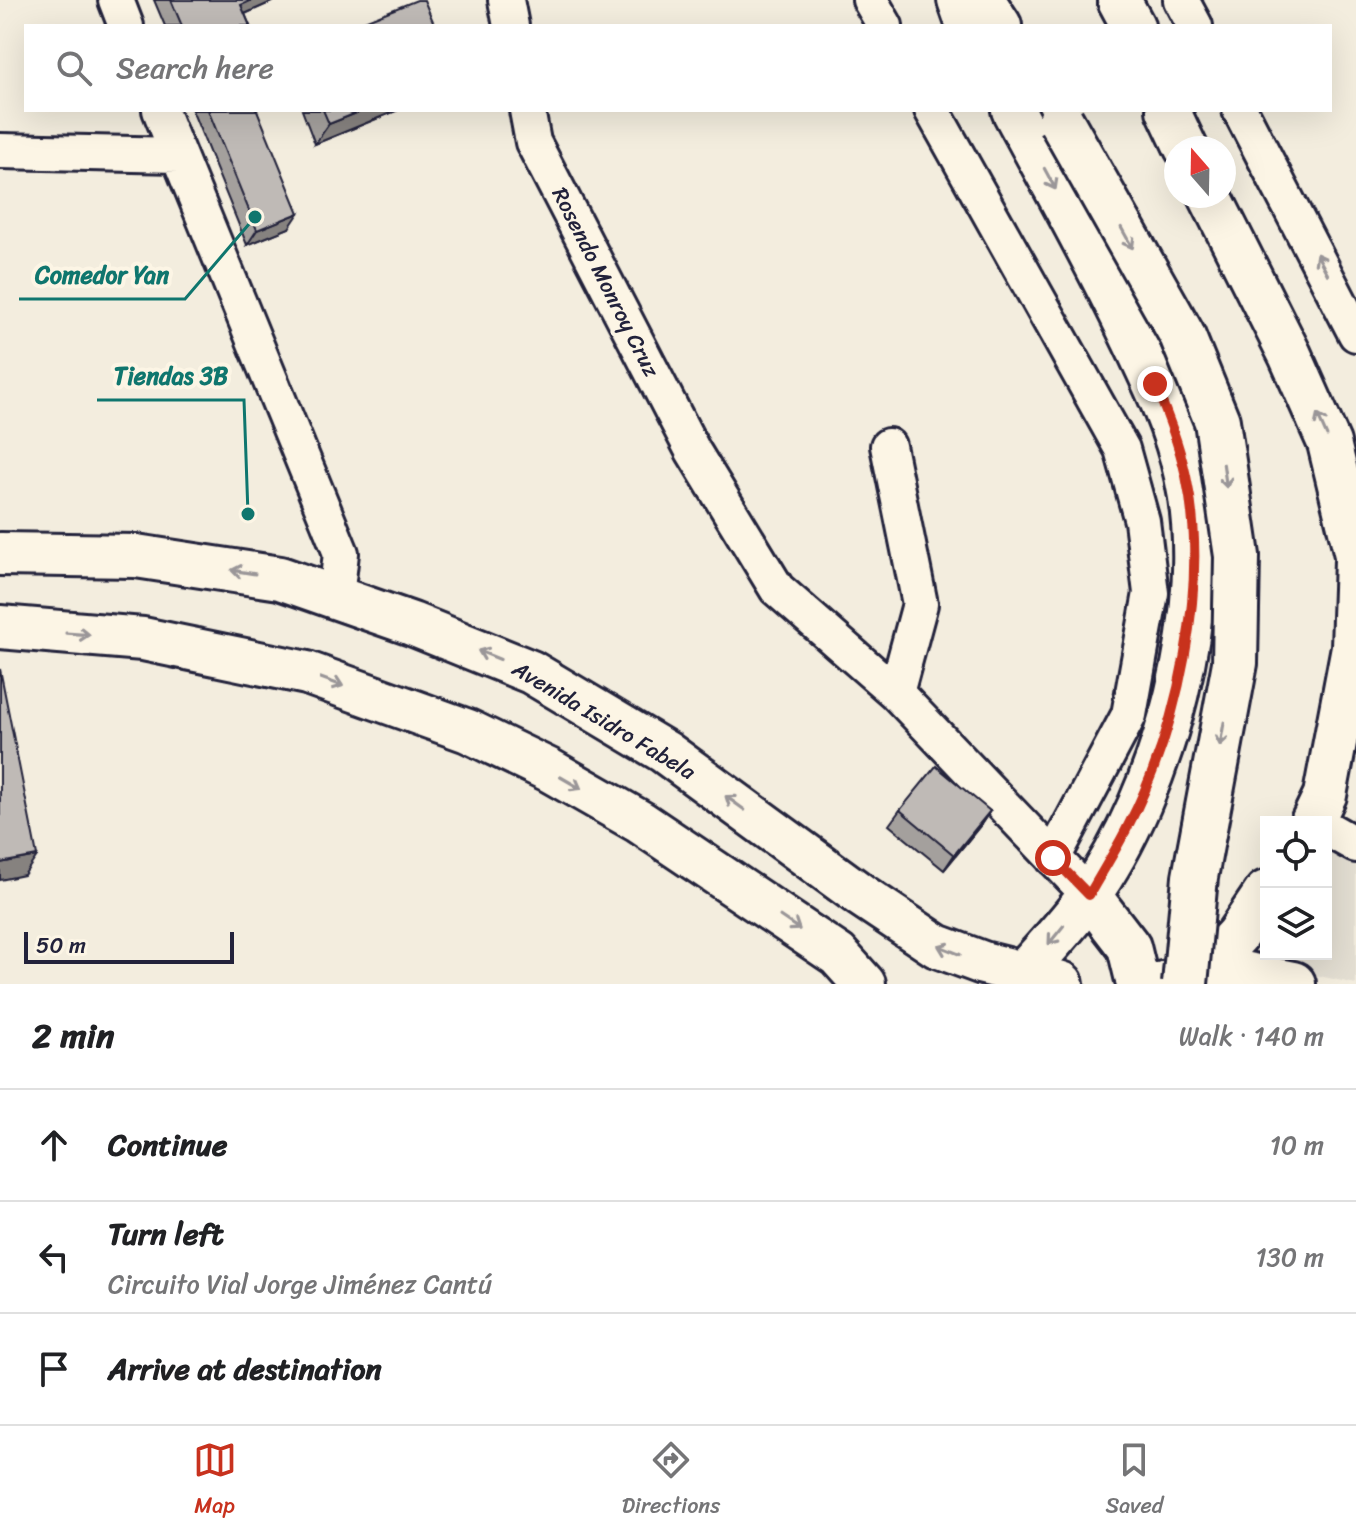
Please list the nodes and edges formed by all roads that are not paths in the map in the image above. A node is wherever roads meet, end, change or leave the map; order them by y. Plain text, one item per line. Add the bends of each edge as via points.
1 (116, 0) edge
2 (506, 0) edge
3 (870, 0) edge
4 (959, 0) edge
5 (982, 0) edge
6 (1181, 0) edge
7 (125, 24) edge
8 (511, 24) edge
9 (884, 24) edge
10 (967, 24) edge
11 (998, 24) edge
12 (1194, 24) edge
13 (161, 112) edge
14 (527, 112) edge
15 (933, 112) edge
16 (1014, 112) edge
17 (1169, 112) edge
18 (1241, 112) edge
19 (1058, 116) edge
20 (1180, 136) edge
21 (0, 151) edge
22 (178, 155) junction
23 (1216, 208) edge
24 (1356, 334) edge
25 (888, 446) dead end
26 (0, 554) edge
27 (1356, 557) edge
28 (336, 597) junction
29 (0, 627) edge
30 (896, 693) junction
31 (1356, 741) edge
32 (1318, 816) edge
33 (1319, 816) edge
34 (1332, 828) edge
35 (1356, 845) edge
36 (1053, 858) junction
37 (1089, 895) junction
38 (1260, 901) edge
39 (884, 910) junction
40 (855, 973) edge
41 (1032, 980) edge
42 (1192, 982) edge
43 (1138, 984) edge
44 (1293, 984) edge

1 - 7 street
2 - 8 street
3 - 9 street
4 - 10 main road
5 - 11 highway
6 - 12 street
13 - 22 street
14 - 30 street, Rosendo Monroy Cruz via 533,142 693,451 777,589
15 - 36 street via 1122,449 1142,521 1151,593 1129,715
16 -> 37 main road via 1155,384 1187,477 1195,536 1181,671 1160,749 1129,825
17 - 20 main road
24 -> 18 street
19 -> 42 highway, bridge via 1182,335 1217,421 1237,556 1235,663 1195,877
21 - 22 street
22 - 28 street via 341,553
27 -> 23 main road via 1329,443
25 - 30 street via 920,604
28 -> 26 main road, Avenida Isidro Fabela via 280,578 136,556
27 - 32 main road via 1353,647
39 -> 28 main road, Avenida Isidro Fabela via 665,752 531,672
29 -> 40 main road via 143,639 307,673 468,731 640,822
30 - 36 street, Rosendo Monroy Cruz
31 - 33 street
34 - 35 street
36 - 37 street, Rosendo Monroy Cruz
37 -> 41 main road
37 - 43 main road via 1129,947
38 - 42 main road via 1237,935
39 - 40 main road
41 -> 39 main road, Avenida Isidro Fabela via 937,946
42 - 44 highway via 1227,971

